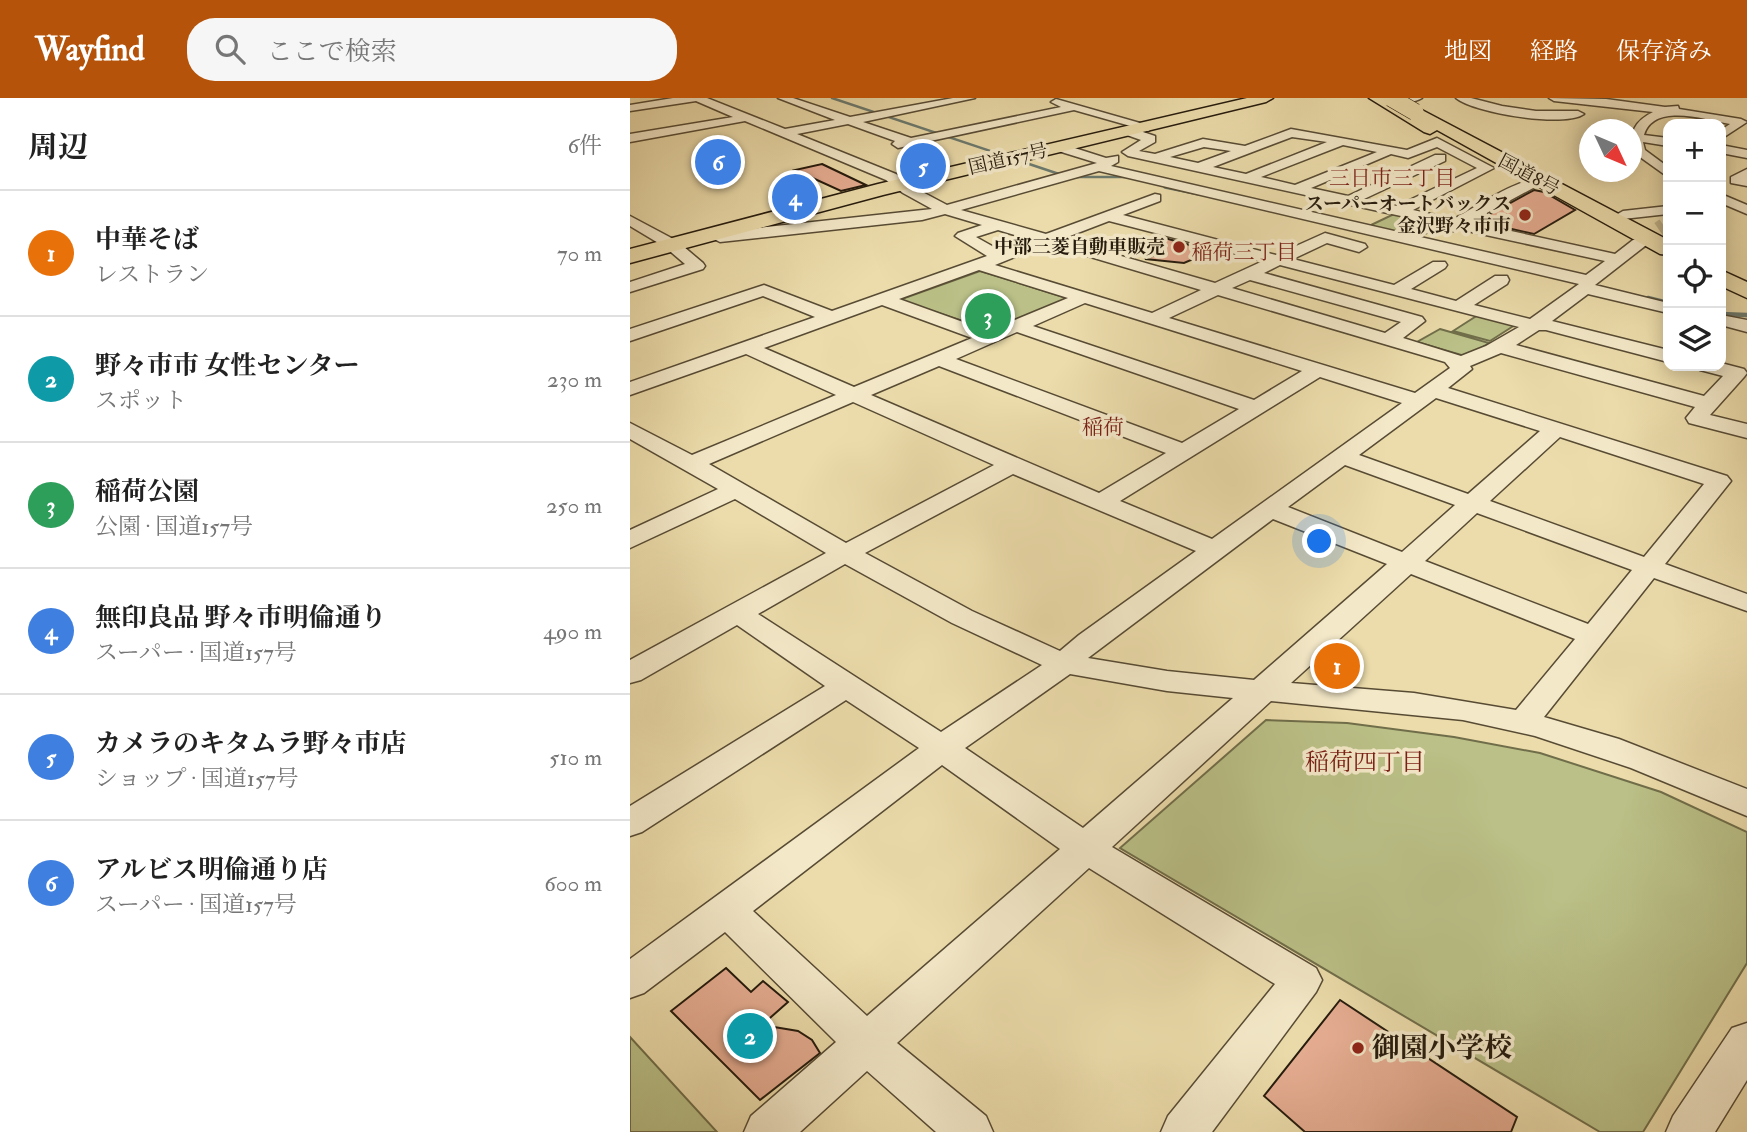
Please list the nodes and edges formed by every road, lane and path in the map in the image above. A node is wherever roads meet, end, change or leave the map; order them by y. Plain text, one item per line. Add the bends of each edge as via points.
1 (696, 98) edge
2 (785, 98) edge
3 (1042, 98) edge
4 (1263, 98) edge
5 (1461, 98) edge
6 (1554, 98) edge
7 (884, 99) edge
8 (1382, 99) edge
9 (970, 100) edge
10 (1611, 100) edge
11 (1687, 102) dead end
12 (1416, 103) edge
13 (1075, 107) junction
14 (630, 108) edge
15 (914, 108) junction
16 (1001, 110) dead end
17 (1667, 111) junction
18 (939, 116) dead end
19 (1026, 117) junction
20 (745, 118) junction
21 (951, 120) dead end
22 (848, 121) junction
23 (1745, 121) edge
24 (990, 125) junction
25 (1642, 125) edge
26 (1148, 127) junction
27 (976, 128) junction
28 (1128, 131) junction
29 (1014, 132) dead end
30 (784, 133) junction
31 (1726, 133) edge
32 (1726, 137) edge
33 (630, 138) edge
34 (1642, 138) edge
35 (1663, 141) edge
36 (1747, 141) edge
37 (1342, 142) junction
38 (1059, 147) junction
39 (1247, 149) junction
40 (1726, 150) edge
41 (1389, 151) junction
42 (1455, 151) junction
43 (1128, 152) junction
44 (1642, 154) edge
45 (1747, 154) edge
46 (1155, 158) junction
47 (1103, 165) junction
48 (1198, 167) junction
49 (1663, 169) edge
50 (1063, 177) junction
51 (1247, 178) junction
52 (1539, 180) junction
53 (1089, 183) dead end
54 (902, 184) junction
55 (1296, 189) junction
56 (1129, 192) dead end
57 (1349, 201) junction
58 (1260, 204) junction
59 (946, 210) junction
60 (1399, 212) junction
61 (1623, 215) junction
62 (1108, 216) junction
63 (630, 220) edge
64 (1456, 224) junction
65 (1663, 224) edge
66 (1663, 224) edge
67 (995, 226) junction
68 (1299, 232) dead end
69 (710, 233) junction
70 (1325, 238) junction
71 (1044, 240) junction
72 (1421, 242) junction
73 (1639, 243) tunnel mouth
74 (671, 244) junction
75 (1663, 246) edge
76 (1395, 255) dead end
77 (630, 256) edge
78 (1000, 257) junction
79 (1617, 259) junction
80 (1278, 260) junction
81 (1416, 260) dead end
82 (979, 265) junction
83 (1726, 269) edge
84 (1249, 274) junction
85 (1476, 274) dead end
86 (1335, 275) junction
87 (1726, 280) edge
88 (1747, 280) edge
89 (638, 284) edge
90 (1582, 289) junction
91 (1216, 290) junction
92 (1396, 290) junction
93 (1747, 291) edge
94 (1548, 292) dead end
95 (1085, 297) junction
96 (881, 299) junction
97 (710, 307) junction
98 (1459, 307) junction
99 (1663, 307) edge
100 (830, 317) junction
101 (1153, 319) junction
102 (1726, 321) edge
103 (1531, 325) junction
104 (1016, 326) junction
105 (1747, 326) edge
106 (630, 335) edge
107 (989, 338) junction
108 (1388, 339) junction
109 (746, 347) junction
110 (1500, 348) junction
111 (1663, 355) edge
112 (939, 359) junction
113 (1460, 363) junction
114 (1742, 368) edge
115 (1318, 370) junction
116 (630, 388) edge
117 (855, 394) junction
118 (1425, 395) junction
119 (1708, 404) junction
120 (1256, 408) junction
121 (1556, 429) junction
122 (630, 430) edge
123 (1747, 431) edge
124 (1184, 452) junction
125 (1342, 456) junction
126 (692, 463) junction
127 (1012, 465) junction
128 (736, 490) junction
129 (1103, 501) junction
130 (1471, 503) junction
131 (1270, 509) junction
132 (630, 540) edge
133 (1213, 549) junction
134 (844, 554) junction
135 (1403, 563) junction
136 (1651, 568) junction
137 (1747, 603) edge
138 (738, 613) junction
139 (1593, 636) junction
140 (1066, 664) junction
141 (632, 670) edge
142 (846, 686) junction
143 (1264, 691) junction
144 (1523, 722) junction
145 (942, 748) junction
146 (1747, 803) edge
147 (630, 823) edge
148 (1086, 848) junction
149 (728, 911) junction
150 (630, 981) edge
151 (1747, 1042) edge
152 (867, 1044) junction
153 (767, 1132) edge
154 (970, 1132) edge
155 (1184, 1132) edge
156 (1689, 1132) edge

1 - 14 street
1 - 20 street
2 - 22 street
3 - 13 street
4 - 26 highway, 国道157号
5 - 10 street via 1478,107 1504,111 1575,115
6 - 10 street
7 - 15 street
8 - 12 highway, 国道8号, bridge
8 - 52 highway via 1461,145
9 - 15 street
10 - 17 street
11 - 17 street
12 - 52 highway, 国道8号
12 - 61 highway, 国道8号
13 - 19 street
13 - 26 street
15 - 18 street
15 - 22 street
16 - 19 street
17 - 23 street
17 - 25 street
19 - 24 street
20 - 30 street
20 - 33 street
21 - 27 street
22 - 27 street via 904,143
22 - 30 street
23 - 31 street
24 - 27 street
24 - 29 street
26 - 28 highway, 国道157号
28 - 38 highway, 国道157号
28 - 43 street via 1151,139
30 - 54 street
32 - 36 street
34 - 35 street
37 - 39 street via 1291,133
37 - 41 street
37 - 51 street
38 - 47 street
38 - 54 highway, 国道157号
39 - 46 street via 1202,143
39 - 48 street
40 - 45 street
41 - 42 street via 1408,154 1437,142
41 - 55 street
42 - 57 street
42 - 60 street via 1487,168
43 - 46 street
43 - 47 street
44 - 49 street
46 - 48 street
47 - 50 street
47 - 58 street
48 - 51 street
50 - 53 street
50 - 59 street
51 - 55 street
52 - 64 street
52 - 75 highway, 国道8号
54 - 59 street
54 - 69 highway, 国道157号
55 - 57 street
55 - 58 street
56 - 62 street via 1161,199
57 - 60 street
58 - 72 street
59 - 67 street
59 - 69 street via 827,228 720,237
60 - 64 street
61 - 65 highway, 国道8号
61 - 66 street
62 - 71 street
62 - 80 street
63 - 74 street
64 - 72 street
64 - 79 street
67 - 71 street
67 - 78 street via 963,236
68 - 70 street
69 - 74 highway, 国道157号
70 - 80 street
70 - 86 street via 1378,251
71 - 78 street
71 - 91 street
72 - 76 street
72 - 90 street
73 - 79 street
74 - 77 highway, 国道157号
74 - 89 street via 697,266
78 - 82 street
79 - 90 street
80 - 84 street
80 - 86 street
81 - 92 street via 1445,267
82 - 95 street
82 - 96 street
83 - 88 highway
84 - 91 street
84 - 108 street via 1416,321
85 - 98 street via 1507,282
86 - 92 street
87 - 93 highway
89 - 97 street
90 - 94 street
90 - 99 street
90 - 103 street
91 - 101 street
91 - 108 street
92 - 98 street
95 - 101 street
95 - 104 street
96 - 100 street
96 - 107 street
97 - 100 street via 764,290
97 - 106 street
98 - 103 street
100 - 109 street
101 - 115 street
102 - 105 street
103 - 110 street
103 - 111 street via 1546,324
104 - 107 street
104 - 120 street
107 - 112 street
108 - 113 street
109 - 116 street
109 - 117 street
110 - 113 street
110 - 119 street
112 - 117 street
112 - 124 street
113 - 118 street via 1462,369
114 - 119 street
115 - 118 street
115 - 120 street
117 - 126 street
117 - 127 street
118 - 121 street
118 - 125 street
119 - 123 street via 1697,418
120 - 124 street
121 - 130 street
121 - 136 street via 1719,481
122 - 126 street
124 - 129 street
125 - 130 street
125 - 131 street
126 - 128 street
127 - 129 street
127 - 134 street
128 - 132 street
128 - 134 street
129 - 133 street
130 - 135 street
130 - 136 street
131 - 133 street
131 - 135 street
133 - 140 street via 1089,641
134 - 138 street
134 - 140 street via 976,626
135 - 139 street
135 - 143 street
136 - 137 street
136 - 139 street
138 - 141 street
138 - 142 street
139 - 144 street
140 - 143 street
140 - 145 street
142 - 145 street
142 - 147 street
143 - 144 street via 1464,710
143 - 148 street
144 - 146 street via 1660,765
145 - 148 street
145 - 149 street
148 - 152 street
148 - 155 street via 1302,980
149 - 150 street
149 - 152 street
151 - 156 street
152 - 153 street
152 - 154 street

